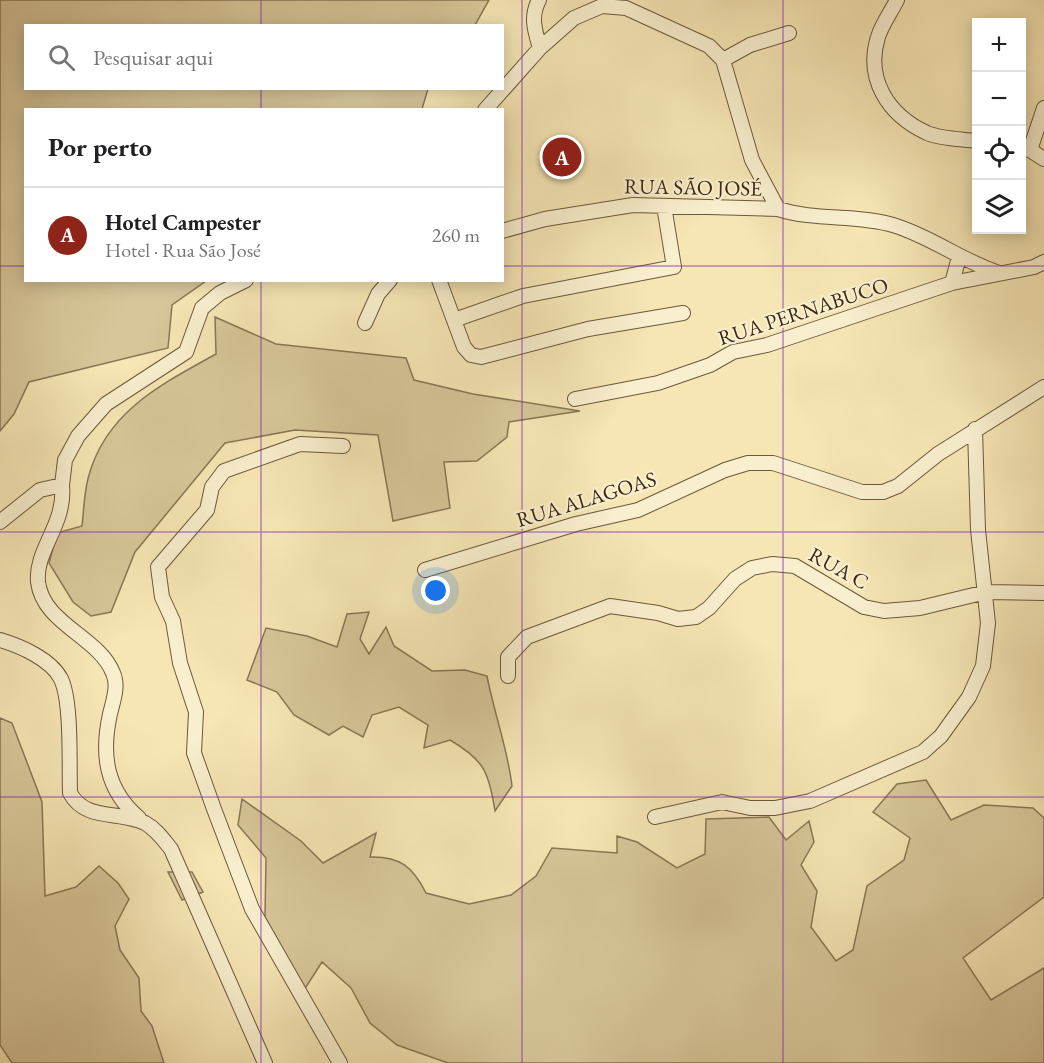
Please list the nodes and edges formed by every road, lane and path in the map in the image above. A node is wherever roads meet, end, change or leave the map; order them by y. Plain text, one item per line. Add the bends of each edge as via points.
1 (539, 0) edge
2 (897, 0) edge
3 (789, 33) dead end
4 (540, 48) junction
5 (723, 60) junction
6 (504, 89) edge
7 (503, 90) edge
8 (487, 108) edge
9 (1044, 108) edge
10 (972, 140) edge
11 (1026, 149) edge
12 (1044, 159) edge
13 (664, 206) junction
14 (778, 209) junction
15 (504, 230) edge
16 (959, 257) junction
17 (1044, 262) edge
18 (999, 273) junction
19 (242, 282) edge
20 (388, 282) edge
21 (441, 282) edge
22 (952, 284) junction
23 (683, 313) dead end
24 (454, 320) junction
25 (365, 323) dead end
26 (1044, 387) edge
27 (575, 399) dead end
28 (975, 429) junction
29 (343, 446) dead end
30 (62, 485) junction
31 (0, 522) edge
32 (425, 570) dead end
33 (986, 592) junction
34 (1044, 593) edge
35 (0, 640) edge
36 (508, 676) dead end
37 (655, 817) dead end
38 (145, 823) junction
39 (265, 1063) edge
40 (340, 1063) edge

1 - 4 street via 533,26
2 - 10 street via 879,34 874,56 878,87 902,119 929,134
3 - 5 street via 750,45
4 - 5 street via 574,18 602,6 626,8 709,46
4 - 6 street
5 - 14 street via 752,160
7 - 8 street
9 - 11 street
11 - 12 street
13 - 14 street, RUA SÃO JOSÉ
13 - 15 street, RUA SÃO JOSÉ via 614,207
13 - 24 street via 674,267 523,296
14 - 16 street, RUA SÃO JOSÉ via 798,216 859,218 894,226
16 - 18 street, RUA SÃO JOSÉ
16 - 22 street
17 - 18 street, RUA PERNABUCO
18 - 22 street, RUA PERNABUCO
19 - 30 street via 202,308 186,352 106,404 78,436 65,460
20 - 25 street via 378,294
21 - 24 street
22 - 27 street, RUA PERNABUCO via 767,345 733,352 710,365 658,383
23 - 24 street via 588,329 481,357 471,355 464,347
26 - 28 street, RUA ALAGOAS
28 - 32 street, RUA ALAGOAS via 898,486 883,492 862,492 773,463 748,463 638,510 576,524
28 - 33 street via 978,530
29 - 40 street via 300,444 224,471 212,487 207,510 158,567 162,597 173,621 180,663 196,712 194,753 214,809 252,909
30 - 31 street via 40,490
30 - 38 street via 61,515 39,566 38,583 56,615 113,673 116,691 105,753 108,770 122,804
33 - 34 street
33 - 36 street, RUA C via 920,608 884,611 864,607 795,566 772,564 752,568 735,579 696,617 678,619 610,606 527,637 508,657
33 - 37 street via 988,622 982,666 969,697 941,736 923,752 810,801 775,808 722,802
35 - 38 street via 20,646 60,677 67,699 70,793 76,804 88,812 123,815
38 - 39 street via 171,849

